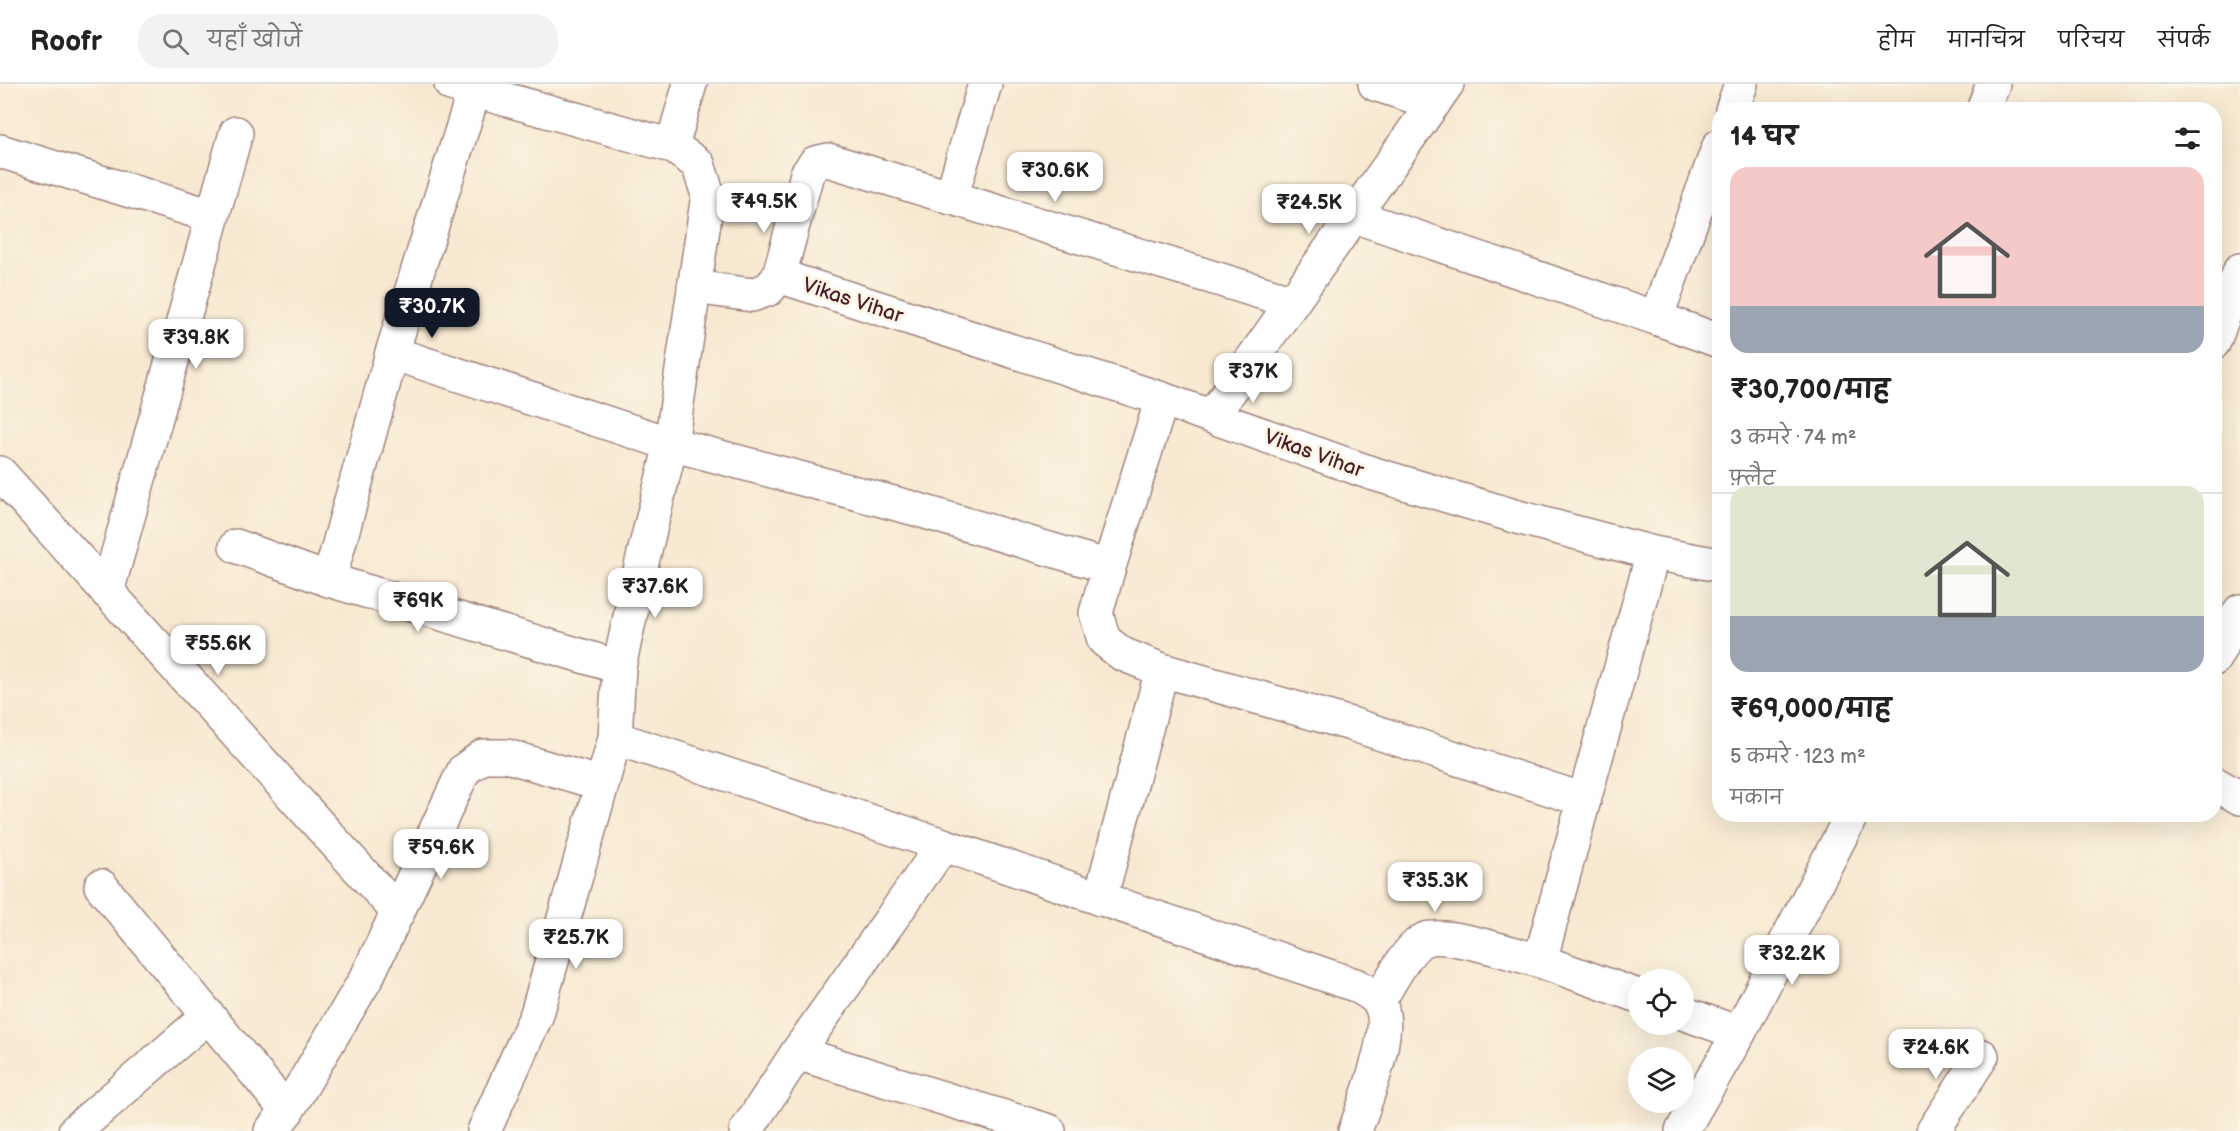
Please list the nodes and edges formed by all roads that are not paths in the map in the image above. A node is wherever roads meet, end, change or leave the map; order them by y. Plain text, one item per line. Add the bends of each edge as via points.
1 (690, 84) edge
2 (985, 84) edge
3 (1375, 84) edge
4 (1742, 84) edge
5 (1993, 84) edge
6 (463, 87) edge
7 (1441, 93) edge
8 (1735, 102) edge
9 (1986, 102) edge
10 (236, 133) dead end
11 (672, 146) junction
12 (0, 152) edge
13 (1712, 165) edge
14 (951, 198) junction
15 (212, 216) junction
16 (1354, 216) junction
17 (2240, 270) edge
18 (778, 276) junction
19 (694, 287) junction
20 (1293, 302) junction
21 (1656, 318) junction
22 (2222, 320) edge
23 (1712, 338) edge
24 (392, 353) junction
25 (1162, 399) junction
26 (1212, 416) junction
27 (670, 444) junction
28 (0, 473) edge
29 (236, 546) dead end
30 (1653, 553) junction
31 (1712, 564) edge
32 (1109, 567) junction
33 (329, 580) junction
34 (107, 592) junction
35 (2240, 611) edge
36 (2222, 644) edge
37 (619, 667) junction
38 (1162, 670) junction
39 (615, 738) junction
40 (602, 784) junction
41 (2222, 788) edge
42 (2240, 798) edge
43 (1584, 800) junction
44 (1848, 822) edge
45 (943, 845) junction
46 (101, 886) dead end
47 (1100, 898) junction
48 (398, 912) junction
49 (1540, 961) junction
50 (1628, 992) edge
51 (1379, 1001) junction
52 (208, 1016) junction
53 (1694, 1017) edge
54 (1739, 1034) junction
55 (797, 1053) junction
56 (1982, 1056) dead end
57 (279, 1121) edge
58 (75, 1131) edge
59 (484, 1131) edge
60 (746, 1131) edge
61 (1049, 1131) edge
62 (1355, 1131) edge
63 (1682, 1131) edge
64 (1933, 1131) edge

1 - 11 street
2 - 14 street
3 - 7 street
4 - 8 street
5 - 9 street
6 - 11 street
6 - 24 street
7 - 16 street
10 - 15 street
11 - 19 street via 698,164 708,195
12 - 15 street
13 - 21 street
14 - 18 street via 828,160 815,163 807,174
14 - 20 street
15 - 34 street
16 - 20 street
16 - 21 street
17 - 22 street
18 - 19 street via 769,289 752,296
18 - 25 street, Vikas Vihar
19 - 27 street
20 - 26 street
21 - 23 street
24 - 27 street
24 - 33 street
25 - 26 street, Vikas Vihar
25 - 32 street
26 - 30 street, Vikas Vihar via 1371,473
27 - 32 street via 912,508
27 - 37 street
28 - 34 street
29 - 33 street
30 - 31 street, Vikas Vihar
30 - 43 street
32 - 38 street via 1096,613 1104,640 1122,654
33 - 37 street
34 - 48 street
35 - 36 street
37 - 39 street
38 - 43 street via 1351,724
38 - 47 street
39 - 40 street
39 - 45 street
40 - 48 street via 507,756 483,756 464,770
40 - 59 street via 537,1014
41 - 42 street
43 - 49 street
44 - 54 street
45 - 47 street
45 - 55 street
46 - 52 street
47 - 51 street via 1355,985
48 - 57 street via 367,977
49 - 50 street
49 - 51 street via 1447,938 1425,939 1408,953
51 - 62 street via 1386,1021 1382,1047
52 - 57 street
52 - 58 street
53 - 54 street
54 - 63 street
55 - 60 street
55 - 61 street
56 - 64 street

